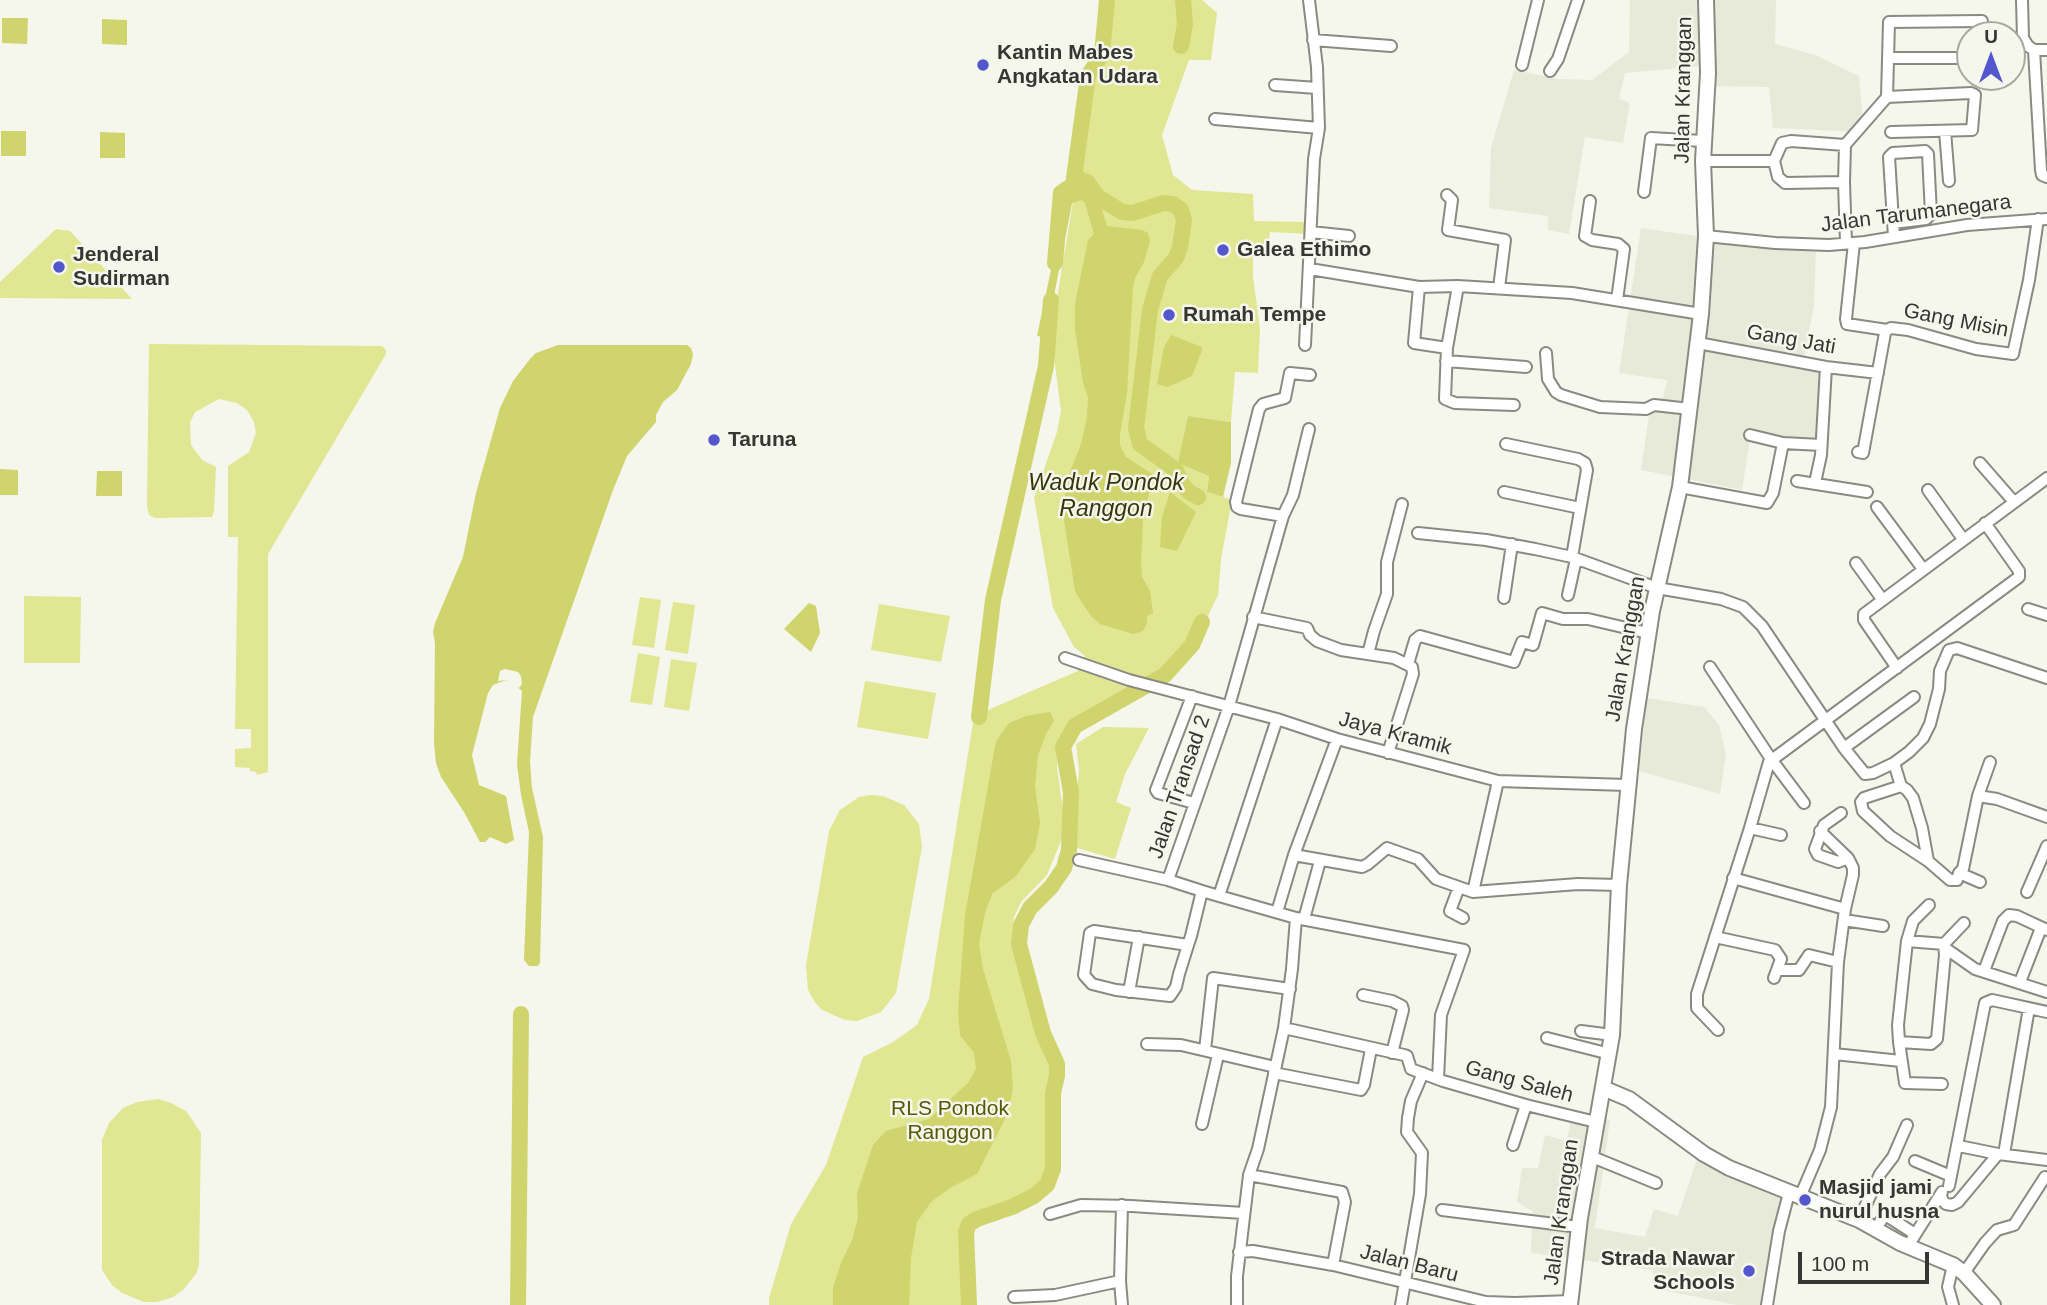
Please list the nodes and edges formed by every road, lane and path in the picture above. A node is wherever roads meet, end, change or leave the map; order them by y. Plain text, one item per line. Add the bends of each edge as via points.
1 (1309, 0) edge
2 (1538, 0) edge
3 (1578, 0) edge
4 (2022, 0) edge
5 (1702, 1) edge
6 (1956, 21) edge
7 (1312, 40) junction
8 (1391, 46) dead end
9 (2034, 50) junction
10 (2047, 50) edge
11 (1889, 58) junction
12 (1956, 58) edge
13 (1522, 65) dead end
14 (1550, 71) dead end
15 (1275, 85) dead end
16 (1317, 88) junction
17 (1887, 97) junction
18 (2042, 108) edge
19 (1215, 119) dead end
20 (1319, 128) junction
21 (1945, 131) junction
22 (1891, 132) dead end
23 (1703, 141) junction
24 (1845, 145) junction
25 (1703, 161) junction
26 (1774, 161) junction
27 (2047, 177) edge
28 (1948, 181) dead end
29 (1844, 182) junction
30 (1644, 192) dead end
31 (1447, 195) dead end
32 (1590, 201) dead end
33 (2043, 219) edge
34 (1893, 223) junction
35 (1311, 232) junction
36 (1349, 236) dead end
37 (1706, 236) junction
38 (1894, 237) junction
39 (1850, 243) junction
40 (1310, 269) junction
41 (1458, 286) junction
42 (1419, 287) junction
43 (1499, 288) junction
44 (1618, 300) junction
45 (1701, 314) junction
46 (1887, 330) junction
47 (1698, 343) junction
48 (1305, 345) dead end
49 (1447, 348) junction
50 (1546, 353) dead end
51 (1446, 361) junction
52 (1526, 367) dead end
53 (1826, 368) junction
54 (1878, 373) junction
55 (1310, 375) dead end
56 (1514, 405) dead end
57 (1690, 409) junction
58 (1309, 429) dead end
59 (1751, 435) dead end
60 (1783, 443) junction
61 (1506, 444) dead end
62 (1821, 444) junction
63 (1858, 452) dead end
64 (1980, 463) dead end
65 (2047, 478) edge
66 (1797, 481) dead end
67 (1815, 483) junction
68 (1680, 487) junction
69 (1928, 490) dead end
70 (1504, 492) dead end
71 (1867, 492) dead end
72 (2014, 502) junction
73 (1402, 504) dead end
74 (1877, 507) dead end
75 (1580, 508) junction
76 (1283, 516) junction
77 (1985, 523) junction
78 (1418, 533) dead end
79 (1963, 539) junction
80 (1512, 544) junction
81 (1574, 558) junction
82 (1856, 563) dead end
83 (1923, 569) junction
84 (1657, 588) junction
85 (1568, 595) dead end
86 (1504, 598) dead end
87 (1882, 599) junction
88 (2028, 609) dead end
89 (2047, 615) edge
90 (1253, 617) junction
91 (1648, 632) junction
92 (1368, 654) junction
93 (1065, 658) dead end
94 (1408, 664) junction
95 (1710, 667) dead end
96 (1898, 668) junction
97 (2047, 678) edge
98 (1192, 696) junction
99 (1914, 697) dead end
100 (1229, 706) junction
101 (1277, 719) junction
102 (1825, 720) junction
103 (1337, 739) junction
104 (1844, 748) junction
105 (1388, 753) junction
106 (1771, 759) junction
107 (1990, 762) dead end
108 (1894, 763) junction
109 (1498, 782) junction
110 (1627, 785) junction
111 (1901, 786) junction
112 (1978, 796) junction
113 (1194, 803) junction
114 (1804, 803) dead end
115 (1841, 813) dead end
116 (2047, 817) edge
117 (1751, 828) junction
118 (1820, 831) junction
119 (1781, 835) dead end
120 (2047, 846) edge
121 (1294, 855) junction
122 (1847, 858) junction
123 (1079, 860) dead end
124 (1320, 861) junction
125 (1928, 861) junction
126 (1959, 873) junction
127 (1733, 878) junction
128 (1168, 880) junction
129 (1980, 882) dead end
130 (1619, 886) junction
131 (1459, 887) junction
132 (1202, 891) junction
133 (1473, 892) junction
134 (2027, 892) dead end
135 (1219, 896) junction
136 (1929, 905) dead end
137 (1277, 912) junction
138 (1844, 915) junction
139 (1300, 918) junction
140 (1463, 918) dead end
141 (1964, 923) dead end
142 (1883, 926) dead end
143 (2044, 929) edge
144 (1139, 937) junction
145 (1715, 937) junction
146 (1907, 942) junction
147 (1188, 945) junction
148 (1945, 946) junction
149 (1838, 962) junction
150 (1984, 971) junction
151 (2020, 982) junction
152 (1290, 989) junction
153 (1129, 992) junction
154 (2047, 992) edge
155 (1363, 995) dead end
156 (2029, 1008) junction
157 (2047, 1012) edge
158 (1284, 1028) junction
159 (1718, 1030) dead end
160 (1581, 1031) dead end
161 (1612, 1035) junction
162 (1547, 1038) dead end
163 (1899, 1042) junction
164 (1147, 1044) dead end
165 (1371, 1049) junction
166 (1205, 1050) junction
167 (1392, 1053) junction
168 (1610, 1054) junction
169 (1834, 1054) junction
170 (1218, 1055) junction
171 (1901, 1061) junction
172 (1275, 1070) junction
173 (1423, 1073) junction
174 (1438, 1079) junction
175 (1942, 1084) dead end
176 (1603, 1088) junction
177 (1526, 1105) junction
178 (1597, 1122) junction
179 (1202, 1124) dead end
180 (1907, 1125) dead end
181 (1513, 1145) dead end
182 (1959, 1146) junction
183 (2001, 1154) junction
184 (1590, 1156) junction
185 (2047, 1160) edge
186 (1915, 1161) dead end
187 (1250, 1175) junction
188 (2045, 1177) dead end
189 (1656, 1183) dead end
190 (1947, 1185) junction
191 (1795, 1195) junction
192 (1961, 1197) junction
193 (1122, 1205) junction
194 (1442, 1210) dead end
195 (1244, 1213) junction
196 (1050, 1214) dead end
197 (1858, 1220) junction
198 (1579, 1227) junction
199 (1912, 1240) junction
200 (1239, 1252) junction
201 (1333, 1265) junction
202 (1959, 1269) junction
203 (1120, 1281) junction
204 (1405, 1281) junction
205 (1014, 1297) dead end
206 (1055, 1300) edge
207 (1570, 1303) edge
208 (1122, 1305) edge
209 (1237, 1305) edge
210 (1401, 1305) edge
211 (1767, 1305) edge
212 (1953, 1305) edge
213 (1993, 1305) edge

1 - 7 street
2 - 13 street
3 - 14 street
4 - 9 street via 2023,38
5 - 23 main road, Jalan Kranggan via 1708,73
6 - 11 street via 1891,21
7 - 8 street
7 - 16 street
9 - 10 street
9 - 18 street
11 - 12 street
11 - 17 street
15 - 16 street
16 - 20 street
17 - 21 street via 1975,94 1972,130
17 - 24 street
18 - 27 street via 2040,170
19 - 20 street
20 - 35 street
21 - 22 street
21 - 28 street
23 - 25 main road, Jalan Kranggan
23 - 30 street via 1651,138
24 - 26 street via 1788,141 1782,143
24 - 29 street
25 - 26 street
25 - 37 main road, Jalan Kranggan
26 - 29 street via 1778,177 1785,183
29 - 39 street
31 - 43 street via 1452,200 1448,230 1505,240
32 - 44 street via 1585,236 1623,249
33 - 38 street, Jalan Tarumanegara
33 - 46 street, Gang Misin via 2013,354 1908,330
34 - 34 street via 1889,157 1925,151 1931,214 1926,219
34 - 38 street
35 - 36 street
35 - 40 street
37 - 39 street, Jalan Tarumanegara via 1797,245
37 - 45 main road, Jalan Kranggan
38 - 39 street, Jalan Tarumanegara
39 - 46 street via 1847,324
40 - 42 street
40 - 48 street
41 - 42 street
41 - 43 street
41 - 49 street
42 - 49 street via 1413,339 1416,344
43 - 44 street
44 - 45 street
45 - 47 main road, Jalan Kranggan
46 - 54 street, Gang Misin
47 - 53 street, Gang Jati
47 - 57 main road, Jalan Kranggan
49 - 51 street
50 - 57 street via 1548,379 1561,395 1600,407
51 - 52 street
51 - 56 street via 1447,401
53 - 54 street, Gang Jati
53 - 62 street
54 - 63 street, Gang Misin via 1863,453
55 - 76 street via 1290,373 1285,398 1259,409 1236,502 1241,509
57 - 68 main road, Jalan Kranggan
58 - 76 street, Jalan Transad 2 via 1293,495
59 - 60 street
60 - 62 street
60 - 68 street via 1767,503
61 - 75 street via 1583,461 1587,470
62 - 67 street
64 - 72 street
65 - 72 street
66 - 67 street
67 - 71 street
68 - 84 main road, Jalan Kranggan
69 - 79 street
70 - 75 street
72 - 77 street
73 - 92 street via 1387,562 1387,594
74 - 83 street
75 - 81 street
76 - 90 street, Jalan Transad 2
77 - 79 street
77 - 96 street via 2019,571 2019,578
78 - 80 street
79 - 83 street
80 - 81 street
80 - 86 street
81 - 84 street
81 - 85 street
82 - 87 street
83 - 87 street
84 - 91 main road, Jalan Kranggan
84 - 102 street via 1743,607 1762,626
87 - 96 street via 1863,617
88 - 89 street
90 - 92 street via 1307,628 1318,641
90 - 100 street, Jalan Transad 2
91 - 94 street via 1542,613 1533,645 1522,642 1514,662 1420,636
91 - 110 main road, Jalan Kranggan
92 - 94 street
93 - 98 street, Jaya Kramik
94 - 105 street via 1413,674
95 - 106 street
96 - 102 street
97 - 108 street via 1957,648 1949,650 1930,724 1923,737
98 - 100 street, Jaya Kramik
98 - 113 street via 1156,790
99 - 104 street
100 - 101 street, Jaya Kramik
100 - 113 street, Jalan Transad 2
101 - 103 street, Jaya Kramik
101 - 135 street
102 - 104 street
102 - 106 street
103 - 105 street, Jaya Kramik
103 - 121 street
104 - 108 street via 1865,774
105 - 109 street, Jaya Kramik
106 - 114 street
106 - 117 street
107 - 112 street
108 - 111 street
109 - 110 street, Jaya Kramik
109 - 133 street
110 - 130 main road, Jalan Kranggan
111 - 125 street via 1913,798
111 - 125 street via 1864,797 1863,811
112 - 116 street
112 - 126 street via 1964,869
113 - 128 street, Jalan Transad 2
115 - 118 street
117 - 119 street
117 - 127 street
118 - 122 street
118 - 122 street via 1818,855 1838,862
120 - 134 street
121 - 124 street
121 - 137 street
122 - 138 street via 1853,875
123 - 128 street
124 - 131 street via 1362,867 1387,848 1418,859 1436,879
124 - 139 street
125 - 126 street via 1953,881
126 - 129 street
127 - 138 street
127 - 145 street
128 - 132 street
130 - 133 street via 1578,884
130 - 161 main road, Jalan Kranggan
131 - 133 street
131 - 140 street via 1450,911
132 - 135 street
132 - 147 street
135 - 137 street
136 - 146 street via 1913,921
137 - 139 street
138 - 142 street
138 - 149 street
139 - 152 street
139 - 174 street, Gang Saleh via 1464,950 1441,1016
141 - 148 street
143 - 150 street via 2009,915
143 - 151 street
144 - 147 street
144 - 153 street
144 - 153 street via 1090,933 1085,978 1092,984
145 - 149 street via 1775,950 1781,959 1775,974 1799,970 1809,956
145 - 159 street via 1697,1008
146 - 148 street
146 - 163 street
147 - 153 street via 1173,993
148 - 150 street via 1963,962
148 - 163 street via 1937,1039 1931,1044
149 - 169 street
150 - 151 street
151 - 154 street
152 - 158 street
152 - 166 street via 1213,978
155 - 167 street via 1402,1006
156 - 157 street
156 - 182 street via 1992,1000 1985,1003
156 - 183 street
158 - 165 street
158 - 172 street
160 - 161 street
161 - 168 main road, Jalan Kranggan
162 - 168 street
163 - 171 street
164 - 166 street
165 - 167 street
165 - 172 street via 1361,1090
166 - 170 street
167 - 173 street via 1407,1056 1411,1069
168 - 176 main road, Jalan Kranggan
169 - 171 street
169 - 191 street via 1831,1107 1820,1150
170 - 172 street
170 - 179 street
171 - 175 street via 1907,1084
172 - 187 street
173 - 174 street
173 - 204 street via 1410,1101 1407,1132 1422,1153
174 - 177 street, Gang Saleh
176 - 178 main road, Jalan Kranggan
176 - 191 main road via 1629,1099 1721,1164
177 - 178 street, Gang Saleh
177 - 181 street
178 - 184 main road, Jalan Kranggan
180 - 197 street
182 - 183 street
182 - 190 street
183 - 185 street
183 - 192 street
184 - 189 street
184 - 198 main road, Jalan Kranggan
186 - 190 street
187 - 195 street
187 - 201 street via 1342,1192 1345,1202
188 - 202 street via 2014,1225 1997,1230
190 - 192 street via 1955,1187
190 - 192 street via 1942,1200 1946,1204
190 - 199 street
191 - 197 main road
191 - 211 street via 1779,1231
193 - 195 street
193 - 196 street via 1081,1205
193 - 203 street
194 - 198 street
195 - 200 street
197 - 199 main road
198 - 207 main road, Jalan Kranggan
199 - 202 main road
200 - 201 street, Jalan Baru
200 - 209 street
201 - 204 street, Jalan Baru
202 - 212 street via 1948,1287
202 - 213 main road
203 - 206 street
203 - 208 street
204 - 207 street, Jalan Baru via 1486,1302
204 - 210 street
205 - 206 street

